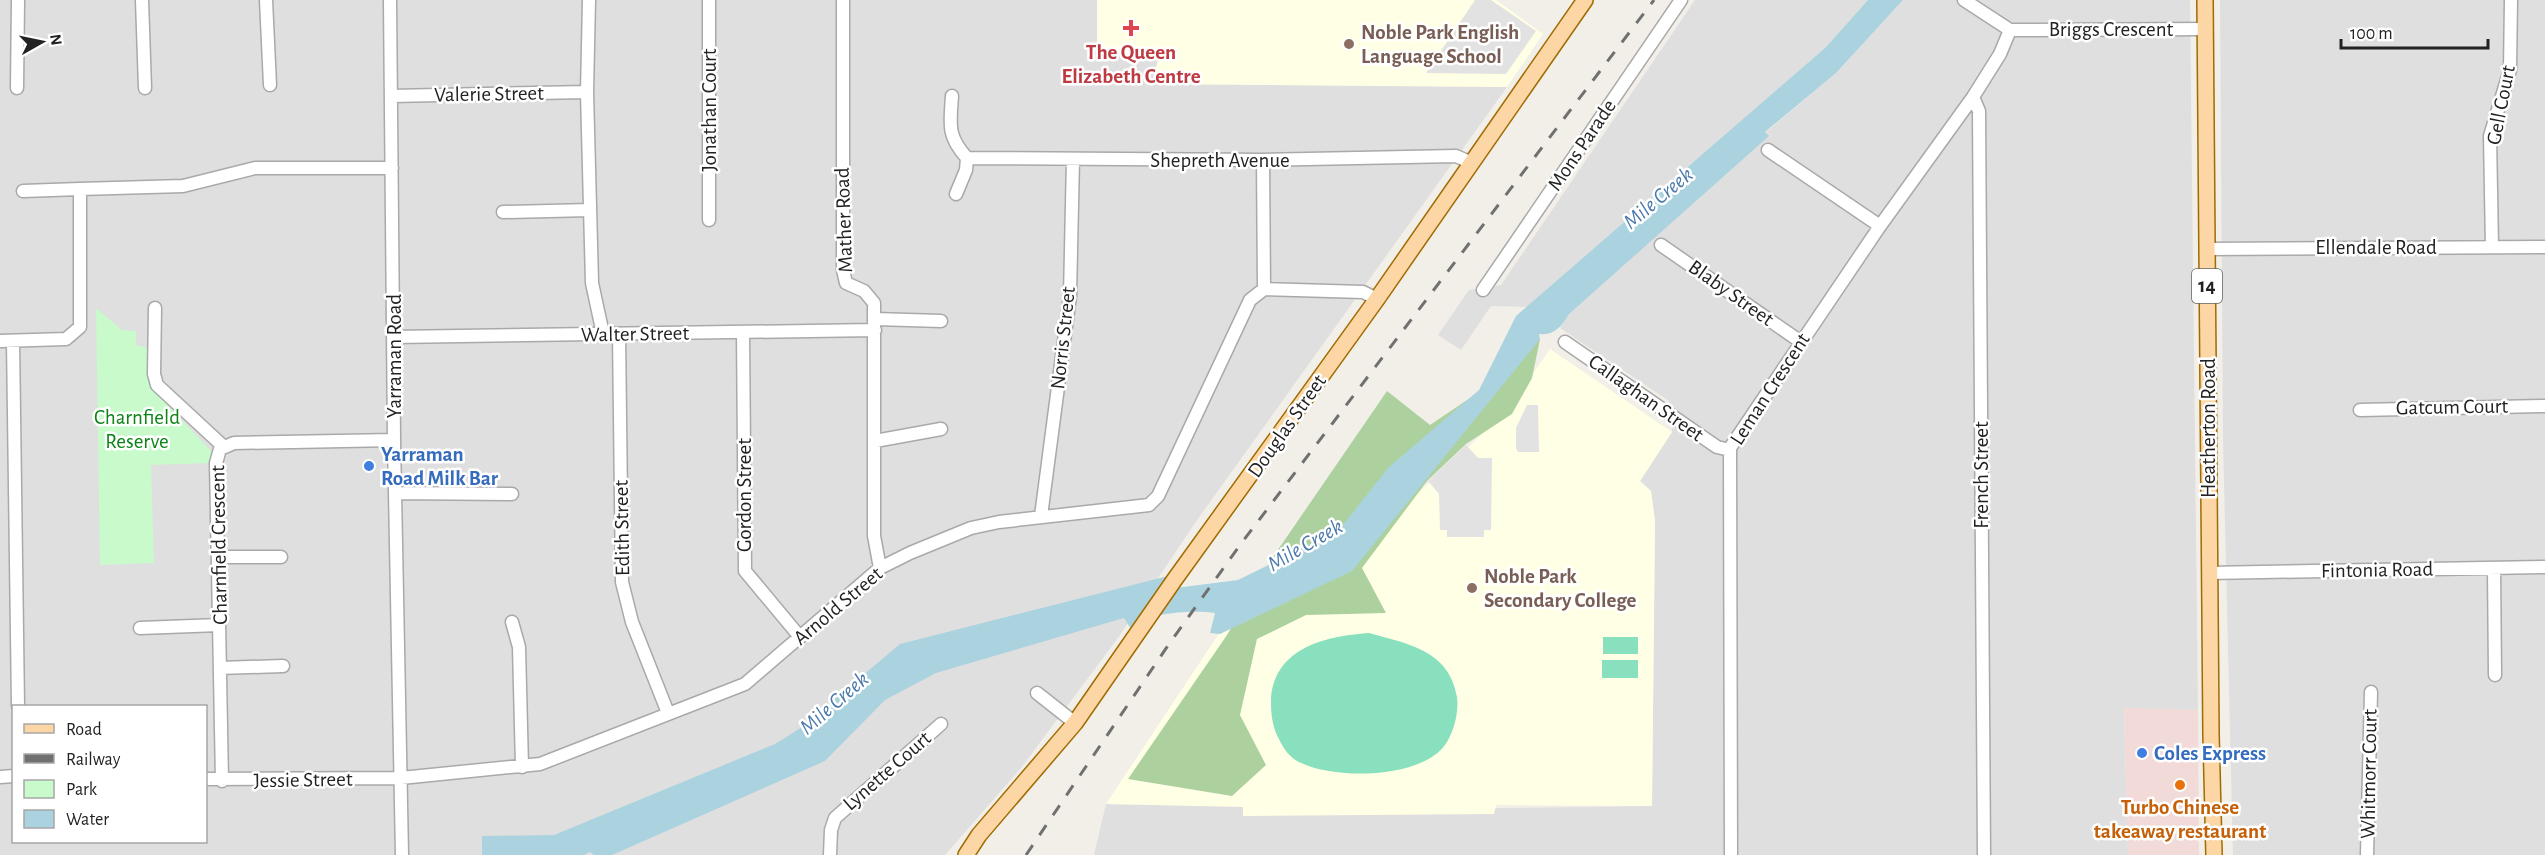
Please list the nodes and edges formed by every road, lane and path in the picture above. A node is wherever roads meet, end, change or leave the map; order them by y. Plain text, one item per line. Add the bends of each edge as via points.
1 (18, 0) edge
2 (142, 0) edge
3 (266, 0) edge
4 (390, 0) edge
5 (590, 0) edge
6 (709, 0) edge
7 (843, 0) edge
8 (1585, 0) edge
9 (1681, 0) edge
10 (1964, 0) edge
11 (2205, 0) edge
12 (2511, 0) edge
13 (2205, 29) junction
14 (2013, 30) junction
15 (270, 85) dead end
16 (17, 88) dead end
17 (145, 88) dead end
18 (587, 92) junction
19 (391, 96) junction
20 (952, 96) dead end
21 (1972, 97) junction
22 (1768, 150) dead end
23 (967, 158) junction
24 (1073, 159) junction
25 (1263, 160) junction
26 (1472, 163) junction
27 (392, 168) junction
28 (80, 189) junction
29 (23, 191) dead end
30 (956, 194) dead end
31 (590, 210) junction
32 (503, 212) dead end
33 (709, 220) dead end
34 (1880, 226) junction
35 (1661, 245) dead end
36 (2492, 247) junction
37 (2545, 247) edge
38 (2206, 249) junction
39 (1264, 289) junction
40 (1484, 290) dead end
41 (1377, 299) junction
42 (155, 308) dead end
43 (941, 321) dead end
44 (875, 325) junction
45 (743, 332) junction
46 (603, 334) junction
47 (619, 334) junction
48 (394, 337) junction
49 (0, 341) edge
50 (13, 341) junction
51 (1565, 342) dead end
52 (1801, 342) junction
53 (2545, 406) edge
54 (2360, 410) dead end
55 (941, 429) dead end
56 (394, 440) junction
57 (874, 441) junction
58 (224, 447) junction
59 (1730, 450) junction
60 (395, 493) junction
61 (512, 494) dead end
62 (1041, 516) junction
63 (218, 557) junction
64 (281, 557) dead end
65 (2545, 567) edge
66 (880, 568) junction
67 (2494, 568) junction
68 (2209, 573) junction
69 (512, 622) dead end
70 (219, 626) junction
71 (140, 628) dead end
72 (800, 638) junction
73 (283, 666) dead end
74 (220, 668) junction
75 (2495, 675) dead end
76 (2371, 692) dead end
77 (1037, 693) dead end
78 (18, 705) edge
79 (668, 713) junction
80 (1075, 723) junction
81 (941, 724) dead end
82 (522, 767) junction
83 (401, 778) junction
84 (207, 779) edge
85 (222, 781) junction
86 (975, 843) edge
87 (402, 855) edge
88 (830, 855) edge
89 (957, 855) edge
90 (966, 855) edge
91 (1731, 855) edge
92 (1984, 855) edge
93 (2214, 855) edge
94 (2367, 855) edge

1 - 16 street
2 - 17 street
3 - 15 street
4 - 19 street, Yarraman Road
5 - 18 street
6 - 33 street, Jonathan Court
7 - 44 street, Mather Road via 843,270 846,283 864,291 874,303
8 - 26 main road, Douglas Street
9 - 40 street, Mons Parade
10 - 14 street
11 - 13 main road, Heatherton Road / 14
12 - 36 street, Gell Court via 2510,70 2490,136
13 - 14 street, Briggs Crescent
13 - 38 main road, Heatherton Road / 14
14 - 21 street, Leman Crescent via 2009,47 2000,54
18 - 19 street, Valerie Street
18 - 31 street
19 - 27 street, Yarraman Road
20 - 23 street via 954,143
21 - 34 street, Leman Crescent
21 - 92 street, French Street via 1979,111
22 - 34 street
23 - 24 street, Shepreth Avenue
23 - 30 street
24 - 25 street, Shepreth Avenue
24 - 62 street, Norris Street via 1070,296
25 - 26 street, Shepreth Avenue via 1456,156
25 - 39 street
26 - 41 main road, Douglas Street
27 - 28 street via 255,168 183,186
27 - 48 street, Yarraman Road
28 - 29 street
28 - 50 street via 80,327 66,339
31 - 32 street
31 - 46 street via 592,283
34 - 52 street, Leman Crescent
35 - 52 street, Blaby Street
36 - 37 street, Ellendale Road
36 - 38 street, Ellendale Road
38 - 68 main road, Heatherton Road / 14
39 - 41 street via 1363,292
39 - 62 street, Arnold Street via 1250,300 1158,496 1149,505
41 - 80 main road, Douglas Street
42 - 58 street via 157,385
43 - 44 street, Walter Street
44 - 45 street, Walter Street
44 - 57 street, Mather Road
45 - 47 street, Walter Street
45 - 72 street, Gordon Street via 745,571
46 - 47 street, Walter Street
46 - 48 street, Walter Street
47 - 79 street, Edith Street via 622,582 632,622
48 - 56 street, Yarraman Road
49 - 50 street
50 - 78 street
51 - 59 street, Callaghan Street via 1717,447
52 - 59 street, Leman Crescent
53 - 54 street, Gatcum Court
55 - 57 street
56 - 58 street, Charnfield Crescent via 234,443
56 - 60 street, Yarraman Road
57 - 66 street, Mather Road via 874,536
58 - 63 street, Charnfield Crescent via 216,463
59 - 91 street, Leman Crescent
60 - 61 street
60 - 83 street, Yarraman Road
62 - 66 street, Arnold Street via 971,528
63 - 64 street
63 - 70 street, Charnfield Crescent
65 - 67 street, Fintonia Road
66 - 72 street, Arnold Street
67 - 68 street, Fintonia Road
67 - 75 street
68 - 93 main road, Heatherton Road / 14
69 - 82 street via 519,646
70 - 71 street
70 - 74 street, Charnfield Crescent
72 - 79 street, Arnold Street via 745,684
73 - 74 street
74 - 85 street, Charnfield Crescent
76 - 94 street, Whitmorr Court
77 - 80 street
79 - 82 street, Arnold Street via 562,757
80 - 86 main road, Douglas Street
81 - 88 street, Lynette Court via 836,818 831,830
82 - 83 street, Arnold Street
83 - 85 street, Jessie Street
83 - 87 street, Yarraman Road
84 - 85 street, Jessie Street
86 - 89 main road, Douglas Street
86 - 90 main road, Douglas Street

